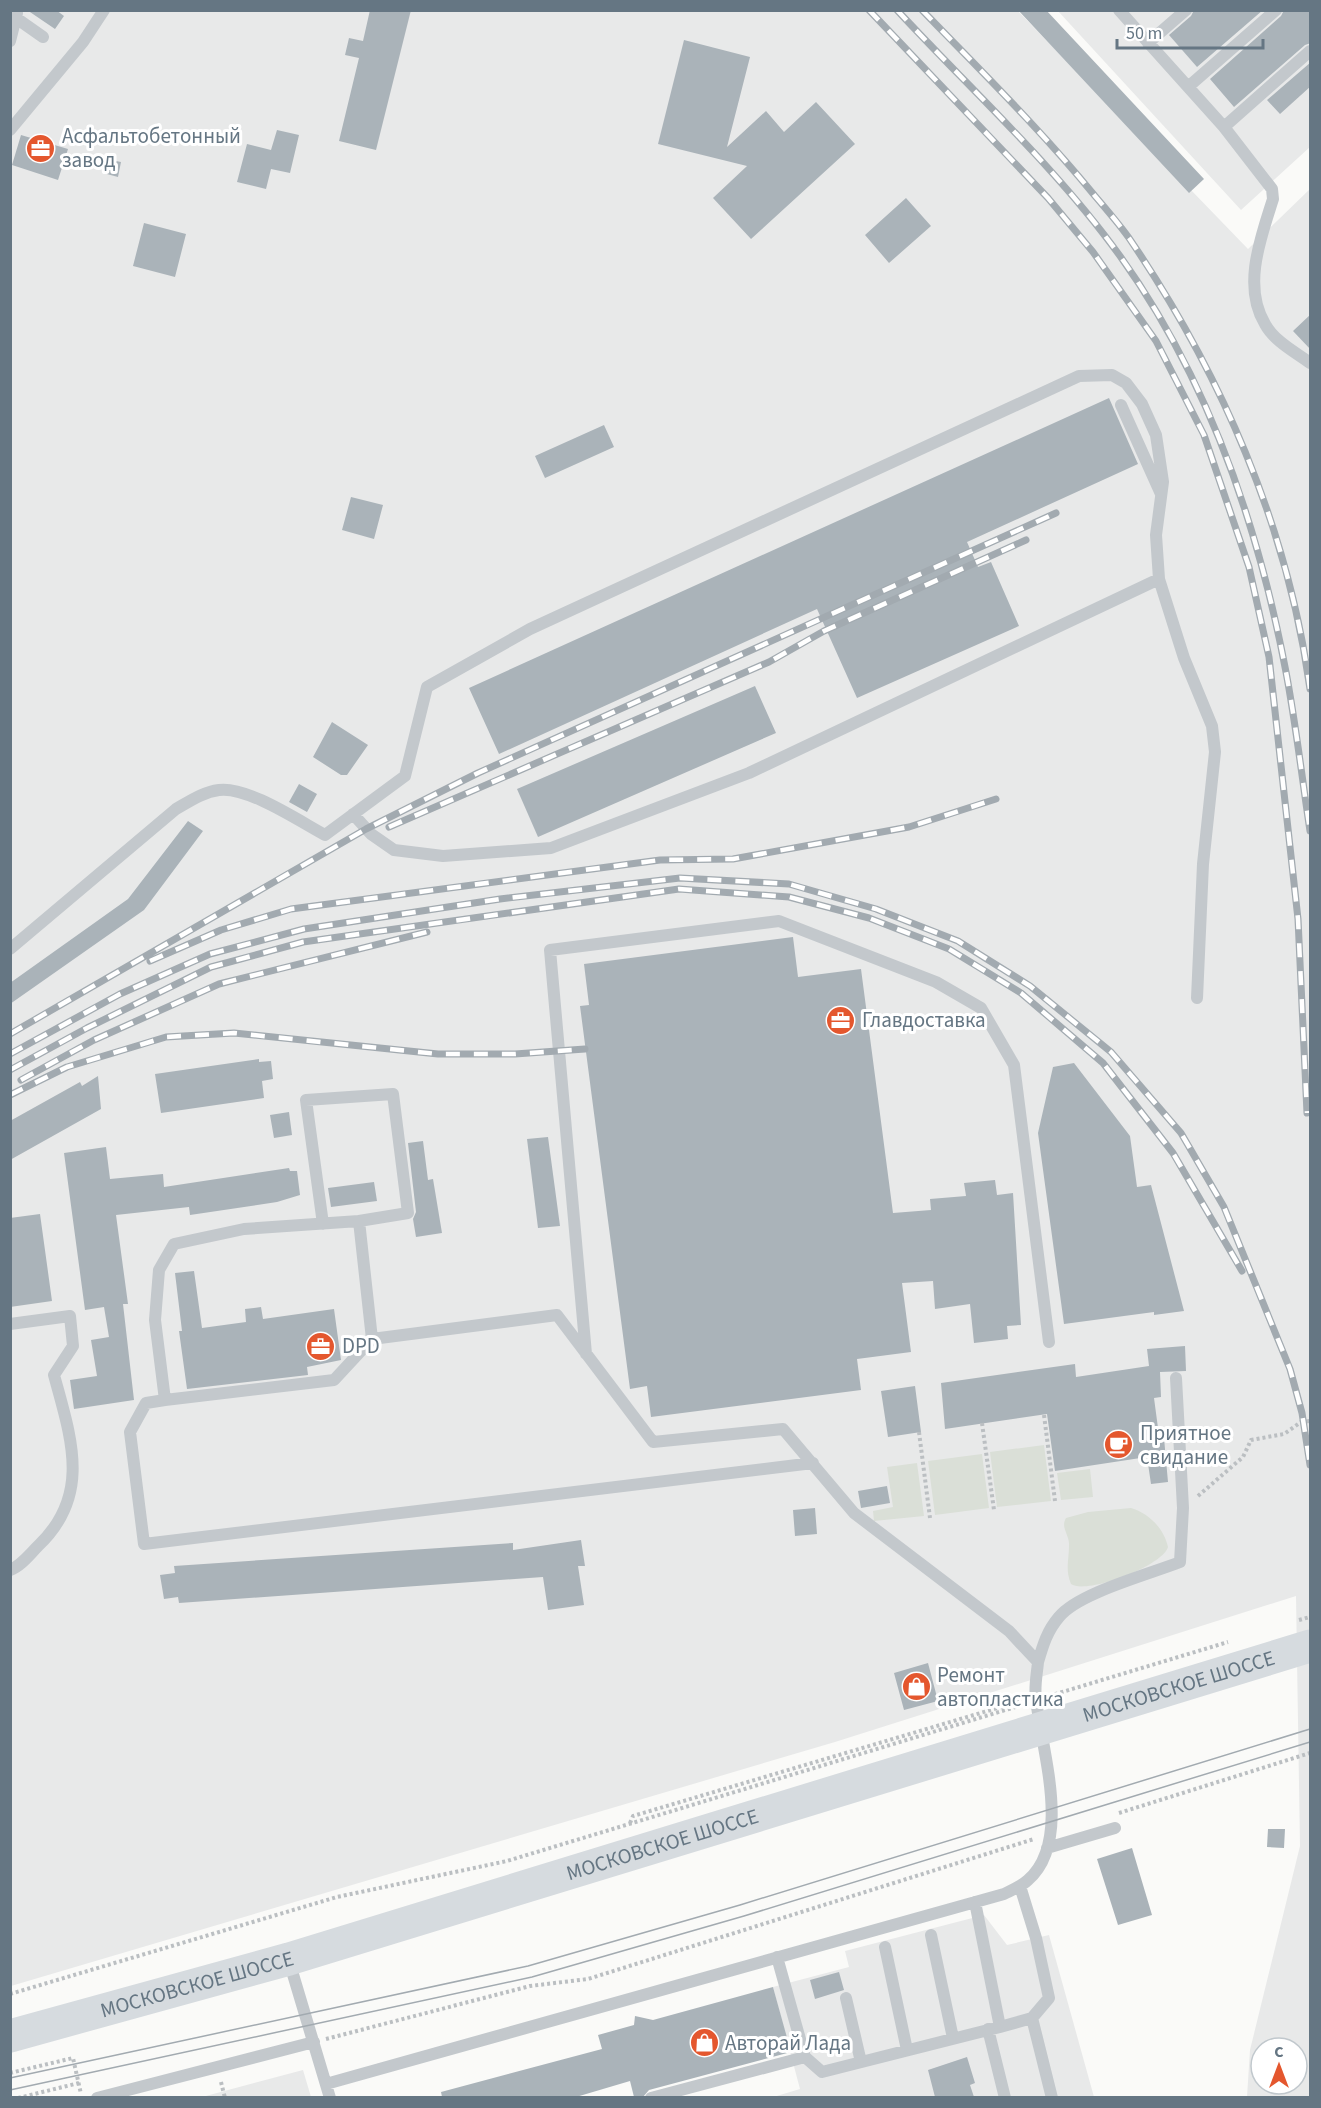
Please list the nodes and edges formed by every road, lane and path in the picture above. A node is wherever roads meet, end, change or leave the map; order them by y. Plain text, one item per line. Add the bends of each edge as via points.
1 (104, 10) edge
2 (1119, 10) edge
3 (1186, 10) edge
4 (1276, 10) edge
5 (16, 14) edge
6 (43, 37) dead end
7 (10, 41) edge
8 (1148, 43) junction
9 (1311, 51) edge
10 (1188, 87) junction
11 (1224, 127) junction
12 (10, 130) edge
13 (1311, 363) edge
14 (1121, 405) dead end
15 (1161, 495) junction
16 (1159, 579) junction
17 (353, 814) junction
18 (10, 949) edge
19 (1197, 998) dead end
20 (359, 1221) junction
21 (323, 1224) junction
22 (10, 1324) edge
23 (372, 1339) junction
24 (1049, 1342) dead end
25 (587, 1355) junction
26 (1176, 1378) dead end
27 (165, 1400) junction
28 (1044, 1415) dead end
29 (1311, 1421) edge
30 (982, 1423) dead end
31 (919, 1432) dead end
32 (813, 1463) junction
33 (1055, 1501) dead end
34 (1183, 1508) junction
35 (993, 1510) dead end
36 (930, 1518) dead end
37 (10, 1570) edge
38 (1311, 1617) edge
39 (1299, 1635) edge
40 (1231, 1641) dead end
41 (1038, 1662) junction
42 (1034, 1700) junction
43 (1311, 1753) edge
44 (1108, 1816) dead end
45 (630, 1824) junction
46 (1115, 1828) dead end
47 (1044, 1843) junction
48 (614, 1844) junction
49 (1020, 1886) junction
50 (975, 1902) junction
51 (931, 1935) dead end
52 (885, 1947) dead end
53 (777, 1957) junction
54 (289, 1959) junction
55 (10, 1994) edge
56 (846, 1998) dead end
57 (1032, 2018) junction
58 (994, 2028) junction
59 (10, 2036) edge
60 (953, 2038) junction
61 (314, 2042) junction
62 (907, 2050) junction
63 (805, 2057) junction
64 (861, 2062) junction
65 (10, 2073) edge
66 (79, 2084) junction
67 (326, 2084) junction
68 (123, 2094) edge
69 (18, 2097) edge
70 (82, 2097) edge
71 (97, 2097) edge
72 (330, 2097) edge
73 (651, 2097) edge
74 (1005, 2097) edge
75 (1052, 2097) edge

1 - 12 lane via 83,42
2 - 8 lane
3 - 8 lane
4 - 10 lane
5 - 6 lane
5 - 7 lane
8 - 10 lane
9 - 11 lane
10 - 11 lane
11 - 13 lane via 1272,189 1273,199 1254,258 1257,306 1265,326
14 - 15 lane
15 - 16 lane via 1156,535
15 - 17 lane via 1163,482 1156,435 1132,390 1112,375 1078,376 530,629 427,687 405,776
16 - 17 lane via 749,773 551,848 443,856 394,850 371,834
16 - 19 lane via 1184,658 1212,726 1215,752 1203,864
17 - 18 lane via 325,835 246,794 221,789 202,794 176,808
20 - 21 lane
20 - 21 lane via 408,1213 393,1094 306,1100
20 - 23 lane
21 - 27 lane via 244,1229 174,1244 159,1269 155,1320
22 - 37 lane via 70,1316 73,1346 54,1375 73,1443 73,1490 51,1534
23 - 25 lane via 557,1315
23 - 27 lane via 334,1380
24 - 25 lane via 1014,1065 981,1008 936,982 778,921 550,950
25 - 32 lane via 653,1442 783,1429
26 - 34 lane
27 - 32 lane via 146,1403 130,1432 144,1544
28 - 33 path
29 - 34 path via 1301,1422 1284,1434 1251,1440 1235,1465
30 - 35 path
31 - 36 path
32 - 41 lane via 854,1514 1009,1631
34 - 41 lane via 1180,1562 1091,1595 1060,1615 1046,1636
38 - 39 path
39 - 48 main road, МОСКОВСКОЕ ШОССЕ
40 - 42 path
41 - 42 lane
42 - 45 path
42 - 45 path via 633,1816
42 - 47 lane via 1050,1770 1052,1808
43 - 44 path
45 - 48 path
46 - 47 lane
47 - 49 lane via 1029,1880
47 - 61 path via 588,1979 530,1986
48 - 54 main road, МОСКОВСКОЕ ШОССЕ
48 - 55 path via 507,1861 327,1900
49 - 50 lane
49 - 57 lane via 1049,1998
50 - 53 lane
50 - 58 lane
51 - 60 lane
52 - 62 lane
53 - 63 lane
53 - 67 lane
54 - 59 main road, МОСКОВСКОЕ ШОССЕ
54 - 61 lane
56 - 64 lane
57 - 58 lane
57 - 75 lane
58 - 60 lane
58 - 74 lane
60 - 62 lane
61 - 67 lane
61 - 68 lane
62 - 64 lane
63 - 64 lane via 822,2072
63 - 73 lane
65 - 66 path via 73,2058
66 - 69 path
66 - 70 path
67 - 72 lane
68 - 71 lane

